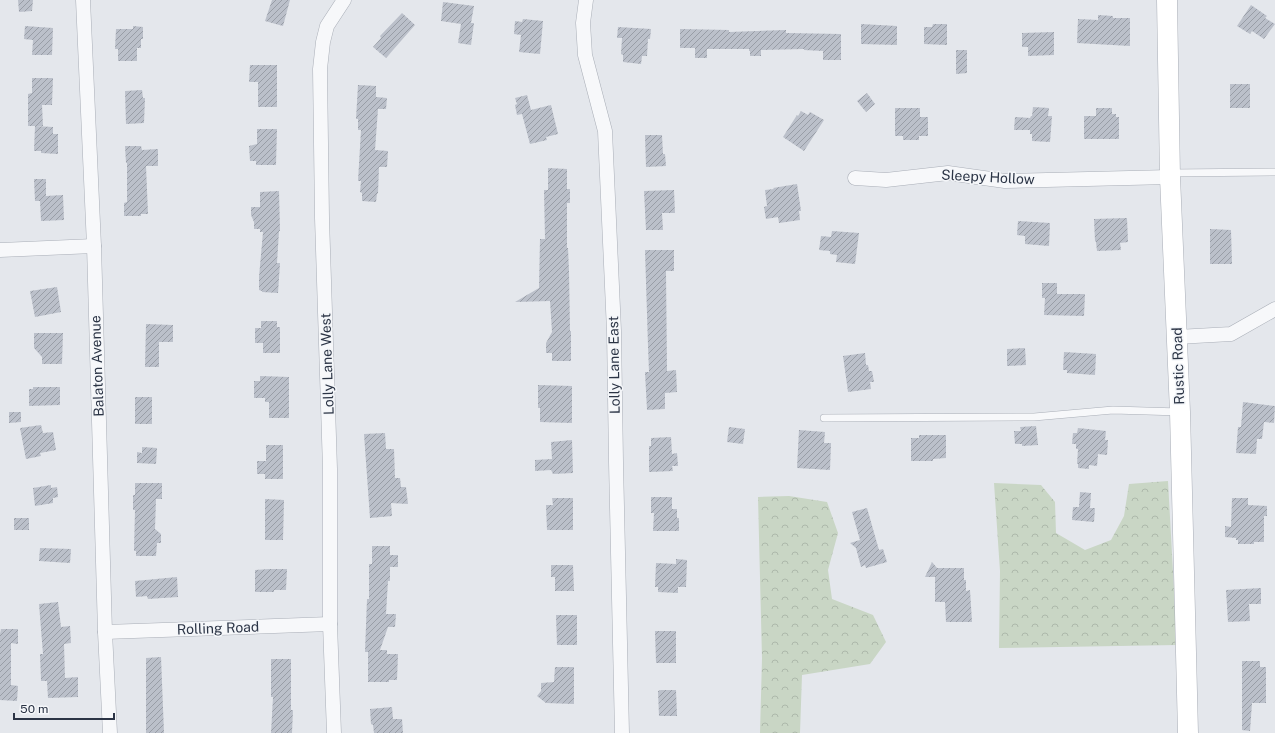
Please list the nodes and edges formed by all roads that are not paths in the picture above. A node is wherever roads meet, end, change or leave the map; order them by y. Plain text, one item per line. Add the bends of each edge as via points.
1 (83, 0) edge
2 (344, 0) edge
3 (586, 0) edge
4 (1167, 0) edge
5 (1275, 172) edge
6 (1170, 175) junction
7 (855, 178) dead end
8 (94, 246) junction
9 (0, 250) edge
10 (1275, 309) edge
11 (1177, 337) junction
12 (1180, 412) junction
13 (824, 418) dead end
14 (330, 624) junction
15 (105, 632) junction
16 (110, 733) edge
17 (334, 733) edge
18 (622, 733) edge
19 (1188, 733) edge

1 - 8 street, Balaton Avenue
2 - 14 street, Lolly Lane West via 327,26 320,69 330,469
3 - 18 street, Lolly Lane East via 583,23 585,55 606,139 614,331
4 - 6 street, Rustic Road
5 - 6 lane
6 - 7 street, Sleepy Hollow via 1006,181 948,173 886,180
6 - 11 street, Rustic Road
8 - 9 street
8 - 15 street, Balaton Avenue
10 - 11 street via 1231,334
11 - 12 street, Rustic Road
12 - 13 lane via 1113,410 1034,417
12 - 19 street, Rustic Road
14 - 15 street, Rolling Road
14 - 17 street, Lolly Lane West
15 - 16 street, Balaton Avenue

